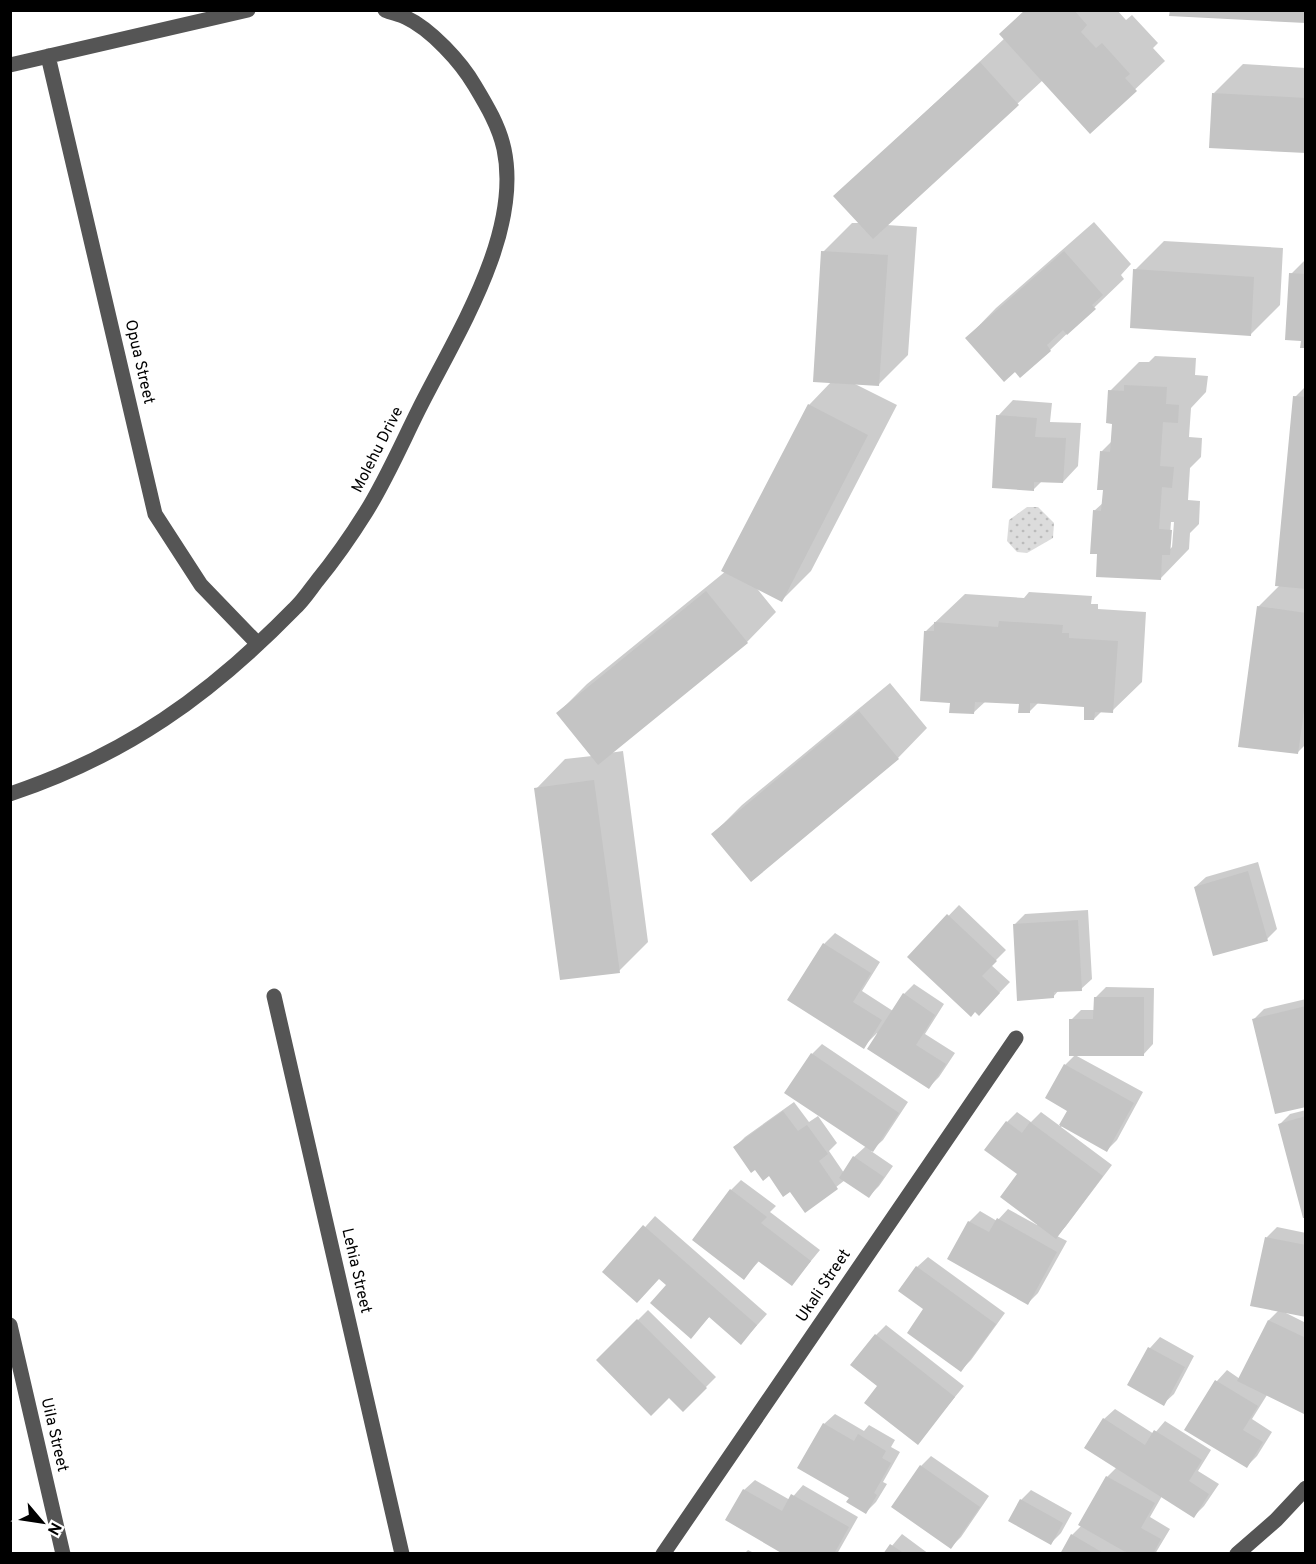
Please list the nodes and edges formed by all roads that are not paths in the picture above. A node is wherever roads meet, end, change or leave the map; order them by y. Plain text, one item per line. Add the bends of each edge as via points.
1 (248, 10) edge
2 (385, 10) edge
3 (408, 14) edge
4 (48, 56) junction
5 (10, 65) edge
6 (258, 644) junction
7 (10, 794) edge
8 (274, 996) dead end
9 (1016, 1038) dead end
10 (10, 1324) edge
11 (1305, 1488) edge
12 (63, 1554) edge
13 (402, 1554) edge
14 (663, 1554) edge
15 (1237, 1554) edge

1 - 4 street
2 - 3 street, Molehu Drive
3 - 6 street, Molehu Drive via 460,63 492,116 504,148 507,179 497,247 368,510 296,607
4 - 5 street
4 - 6 street, Opua Street via 155,514 201,585
6 - 7 street, Molehu Drive via 213,686 166,720 55,779
8 - 13 street, Lehia Street
9 - 14 street, Ukali Street
10 - 12 street, Uila Street
11 - 15 street

